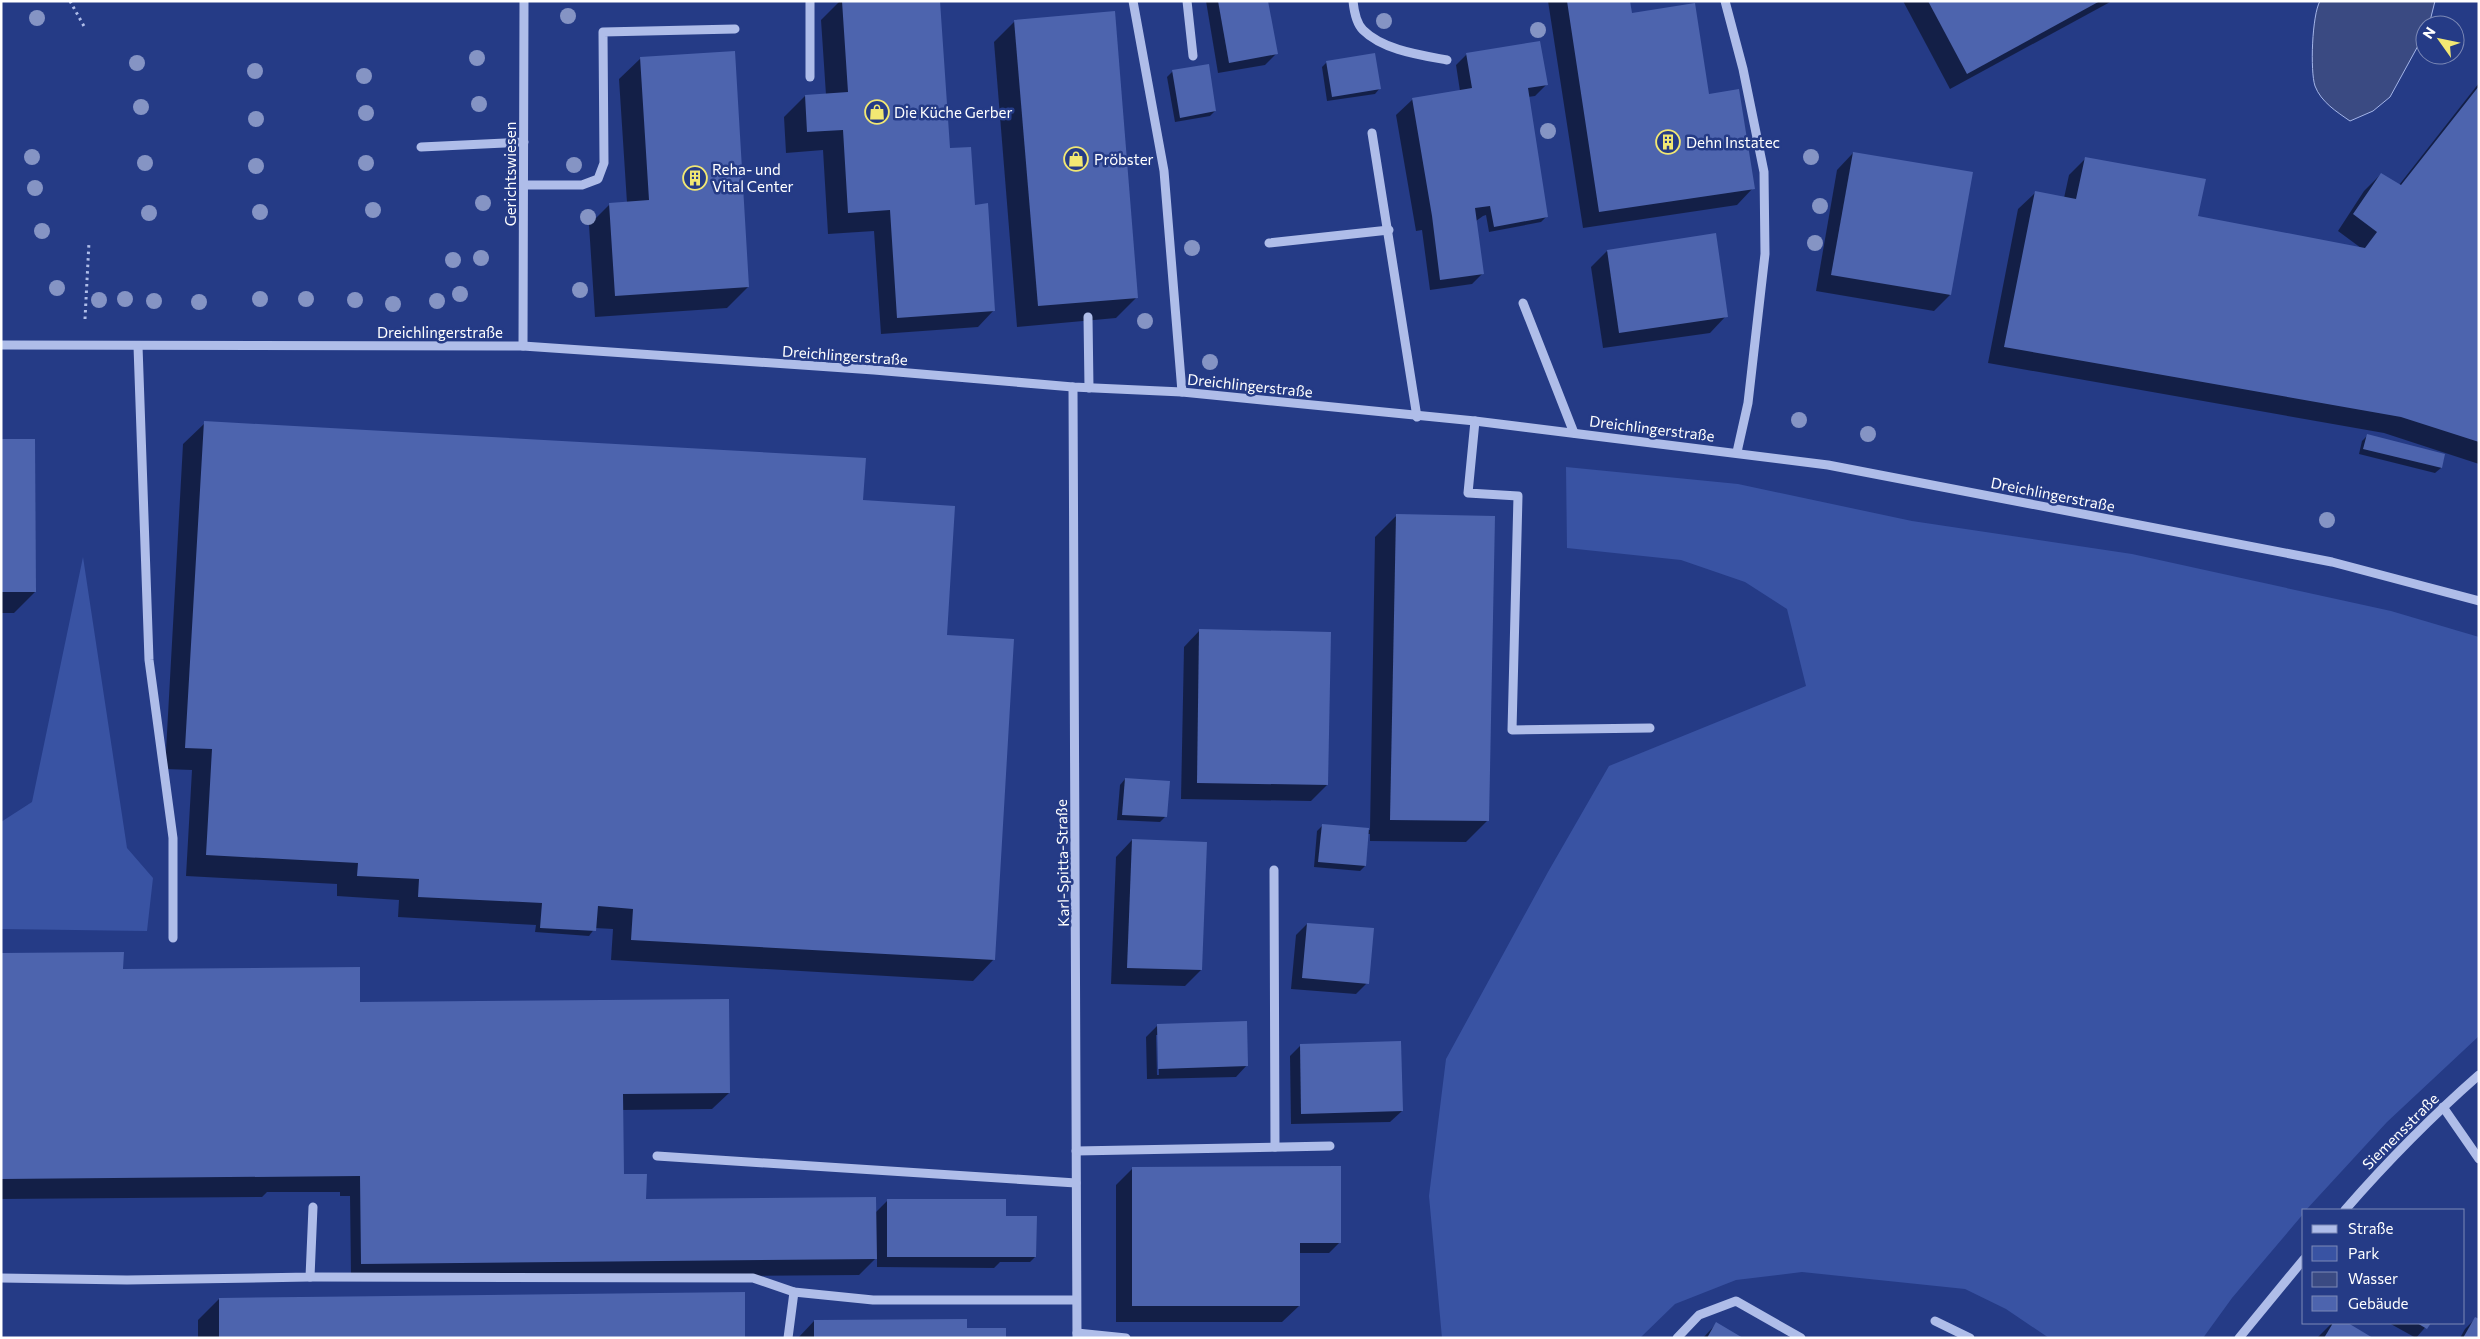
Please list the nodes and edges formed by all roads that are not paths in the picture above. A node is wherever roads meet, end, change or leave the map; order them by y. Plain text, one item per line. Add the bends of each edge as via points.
1 (524, 1) edge
2 (810, 1) edge
3 (1132, 1) edge
4 (1187, 1) edge
5 (1353, 1) edge
6 (1725, 1) edge
7 (735, 30) dead end
8 (1193, 56) dead end
9 (1447, 60) dead end
10 (810, 77) dead end
11 (1372, 133) dead end
12 (524, 142) junction
13 (421, 148) dead end
14 (524, 185) junction
15 (1389, 230) junction
16 (1269, 243) dead end
17 (1523, 303) dead end
18 (1088, 317) dead end
19 (1, 345) edge
20 (138, 346) junction
21 (523, 346) junction
22 (1073, 387) junction
23 (1089, 388) junction
24 (1182, 392) junction
25 (1417, 417) junction
26 (1475, 421) junction
27 (1574, 432) junction
28 (1736, 452) junction
29 (2479, 601) edge
30 (1650, 728) dead end
31 (1274, 870) dead end
32 (172, 938) dead end
33 (2479, 1075) edge
34 (2442, 1107) junction
35 (1330, 1146) dead end
36 (1274, 1147) junction
37 (1076, 1151) junction
38 (658, 1156) dead end
39 (2479, 1159) edge
40 (1076, 1183) junction
41 (313, 1207) dead end
42 (2346, 1209) edge
43 (2302, 1261) edge
44 (310, 1277) junction
45 (1, 1278) edge
46 (794, 1292) junction
47 (1076, 1300) junction
48 (1935, 1321) dead end
49 (1076, 1335) edge
50 (788, 1338) edge
51 (1126, 1338) edge
52 (1677, 1338) edge
53 (1801, 1338) edge
54 (1970, 1338) edge
55 (2240, 1338) edge

1 - 12 street, Gerichtswiesen
2 - 10 street
3 - 24 street via 1164,171
4 - 8 street
5 - 9 street via 1362,30 1374,38 1423,56
6 - 28 street via 1764,172 1764,254 1748,403
7 - 14 street via 602,32 604,163 598,179 582,185
11 - 15 street
12 - 13 street
12 - 14 street, Gerichtswiesen
14 - 21 street, Gerichtswiesen
15 - 16 street
15 - 25 street
17 - 27 street
18 - 23 street
19 - 20 street, Dreichlingerstraße
20 - 21 street, Dreichlingerstraße
20 - 32 street via 149,660 173,838
21 - 22 street, Dreichlingerstraße
22 - 23 street, Dreichlingerstraße
22 - 37 street, Karl-Spitta-Straße
23 - 24 street, Dreichlingerstraße
24 - 25 street, Dreichlingerstraße
25 - 26 street, Dreichlingerstraße
26 - 27 street, Dreichlingerstraße
26 - 30 street via 1468,493 1518,496 1512,730
27 - 28 street, Dreichlingerstraße
28 - 29 street, Dreichlingerstraße via 1828,464 2332,562
31 - 36 street
33 - 34 street, Siemensstraße
34 - 39 street
34 - 42 street, Siemensstraße
35 - 36 street
36 - 37 street
37 - 40 street, Karl-Spitta-Straße
38 - 40 street
40 - 47 street, Karl-Spitta-Straße
41 - 44 street
43 - 55 street
44 - 45 street
44 - 46 street via 753,1278
46 - 47 street via 873,1300
46 - 50 street
47 - 49 street, Karl-Spitta-Straße
48 - 54 street
49 - 51 street
52 - 53 street via 1699,1315 1736,1301

